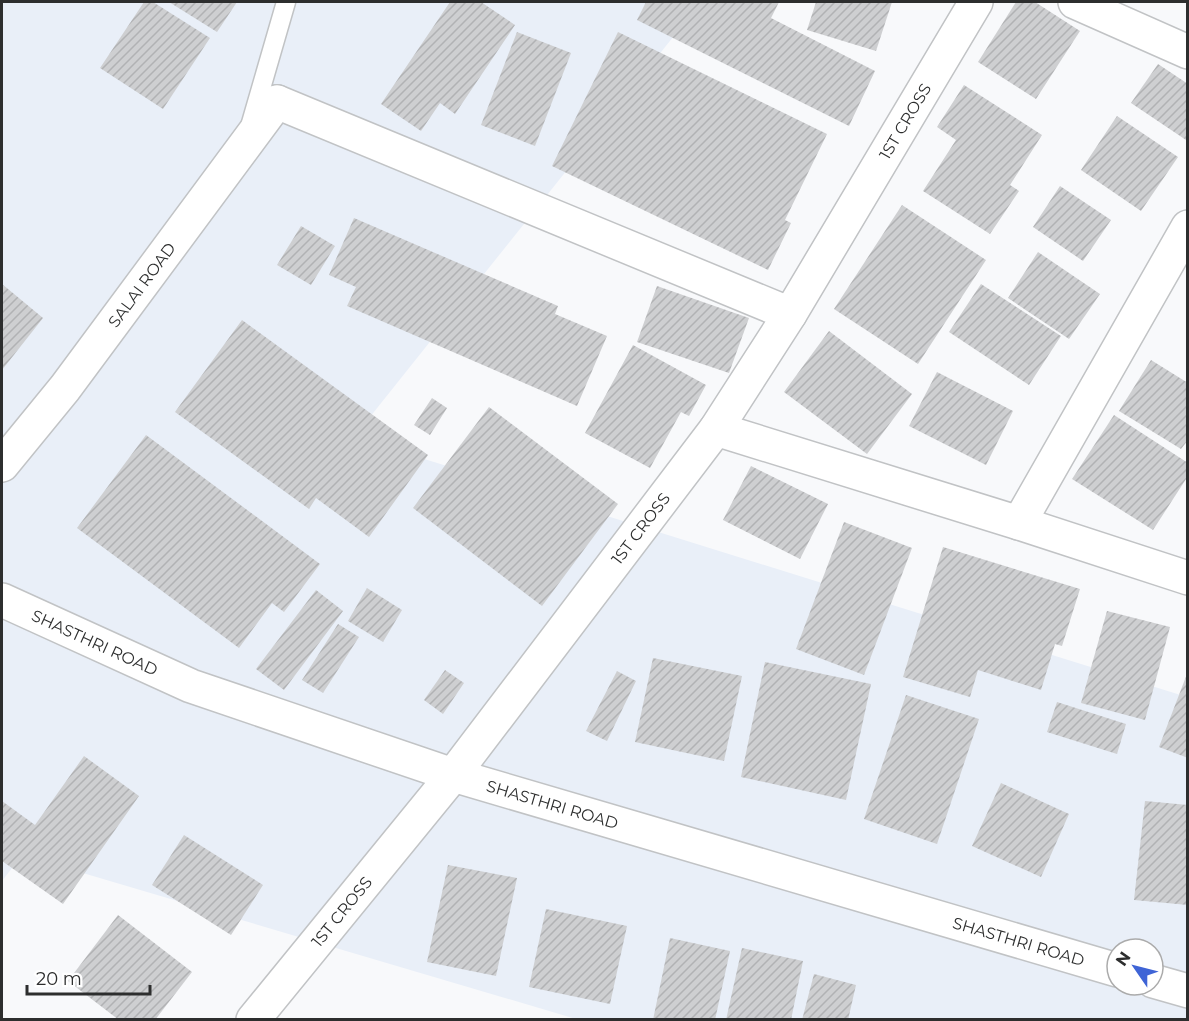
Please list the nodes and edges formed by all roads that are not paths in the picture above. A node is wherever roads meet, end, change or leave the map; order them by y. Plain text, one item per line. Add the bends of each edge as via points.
1 (286, 2) edge
2 (976, 2) edge
3 (1075, 2) edge
4 (1188, 52) edge
5 (245, 145) junction
6 (1188, 227) edge
7 (790, 314) junction
8 (716, 429) junction
9 (2, 465) edge
10 (1019, 523) junction
11 (1188, 578) edge
12 (2, 600) edge
13 (453, 775) junction
14 (1105, 966) edge
15 (1165, 984) edge
16 (1188, 991) edge
17 (254, 1020) edge

1 - 5 lane
2 - 7 street, 1ST CROSS
3 - 4 street
5 - 7 street, SALAI ROAD via 277,102
5 - 9 street, SALAI ROAD
6 - 10 street
7 - 8 street, 1ST CROSS
8 - 10 street
8 - 13 street, 1ST CROSS
10 - 11 street
12 - 13 street, SHASTHRI ROAD via 190,686
13 - 14 street, SHASTHRI ROAD
13 - 17 street, 1ST CROSS
15 - 16 street

